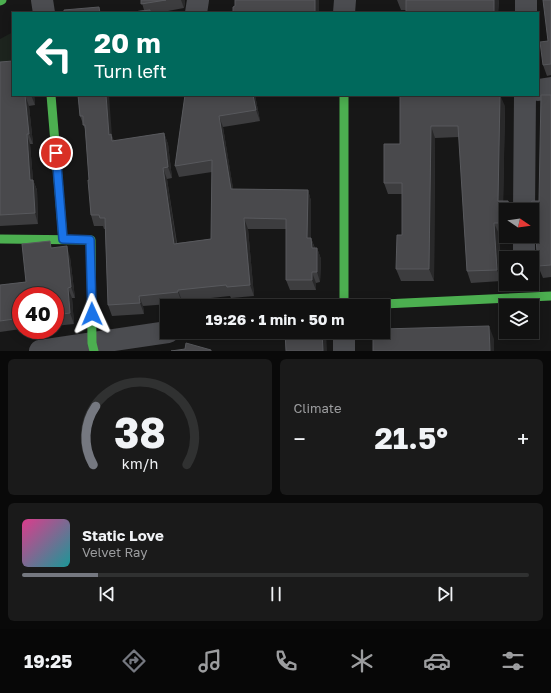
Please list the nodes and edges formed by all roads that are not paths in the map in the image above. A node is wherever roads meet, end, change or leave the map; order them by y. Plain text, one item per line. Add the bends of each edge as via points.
1 (42, 0) edge
2 (198, 0) edge
3 (345, 0) edge
4 (526, 0) edge
5 (44, 12) edge
6 (196, 12) edge
7 (344, 12) edge
8 (526, 12) edge
9 (551, 88) edge
10 (539, 90) edge
11 (51, 96) edge
12 (344, 96) edge
13 (525, 96) edge
14 (524, 203) edge
15 (0, 239) edge
16 (63, 239) junction
17 (523, 291) edge
18 (551, 296) edge
19 (343, 299) edge
20 (390, 302) edge
21 (160, 334) edge
22 (344, 339) edge
23 (93, 347) edge
24 (40, 351) edge
25 (344, 351) edge

1 - 5 street
2 - 6 street
3 - 7 street
4 - 8 street
9 - 10 street
11 - 16 street
12 - 19 street
13 - 14 street
15 - 16 street
16 - 23 street via 90,240
17 - 18 street
17 - 20 street
21 - 23 street
22 - 25 street
23 - 24 street

